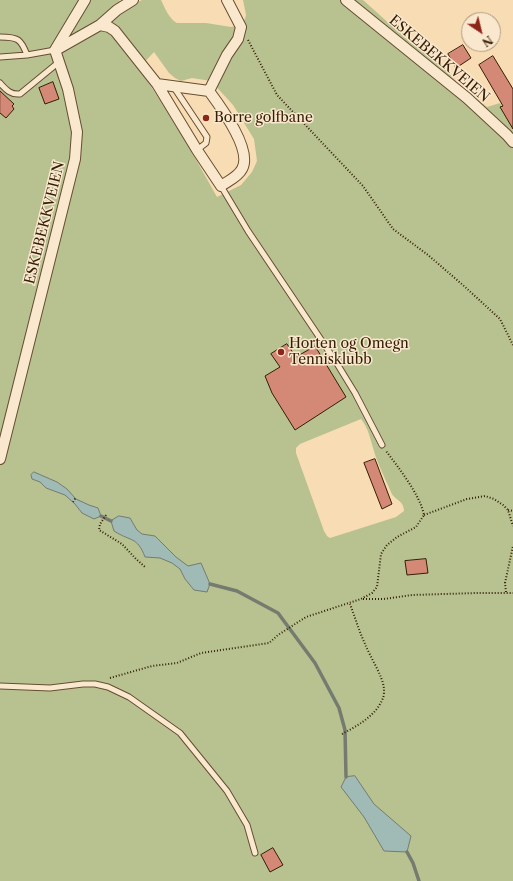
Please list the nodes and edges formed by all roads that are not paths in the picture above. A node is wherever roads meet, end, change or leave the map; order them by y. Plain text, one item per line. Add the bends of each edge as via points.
1 (85, 0) edge
2 (133, 0) edge
3 (227, 0) edge
4 (346, 0) edge
5 (100, 25) junction
6 (0, 37) edge
7 (55, 50) junction
8 (27, 55) junction
9 (0, 57) edge
10 (59, 62) junction
11 (0, 84) edge
12 (157, 84) junction
13 (172, 86) junction
14 (209, 92) junction
15 (513, 142) edge
16 (197, 150) junction
17 (220, 186) junction
18 (382, 445) road end
19 (0, 459) edge
20 (0, 686) edge
21 (255, 852) dead end

1 - 7 street
2 - 5 street
3 - 14 street via 241,27 238,39
4 - 15 street, ESKEBEKKVEIEN via 467,98
5 - 7 street
5 - 12 street via 115,31
6 - 8 lane via 17,39 23,43
7 - 8 lane
7 - 10 street, ESKEBEKKVEIEN
8 - 9 lane
10 - 11 lane via 20,94 11,93
10 - 19 street, ESKEBEKKVEIEN via 77,132 75,159
12 - 13 street
12 - 16 street
13 - 14 street
13 - 16 lane via 207,137 206,143
14 - 17 street via 227,115 243,147 243,168 236,177
16 - 17 street
17 - 18 lane via 336,362
20 - 21 lane via 50,688 95,684 129,697 180,733 227,791 248,825

